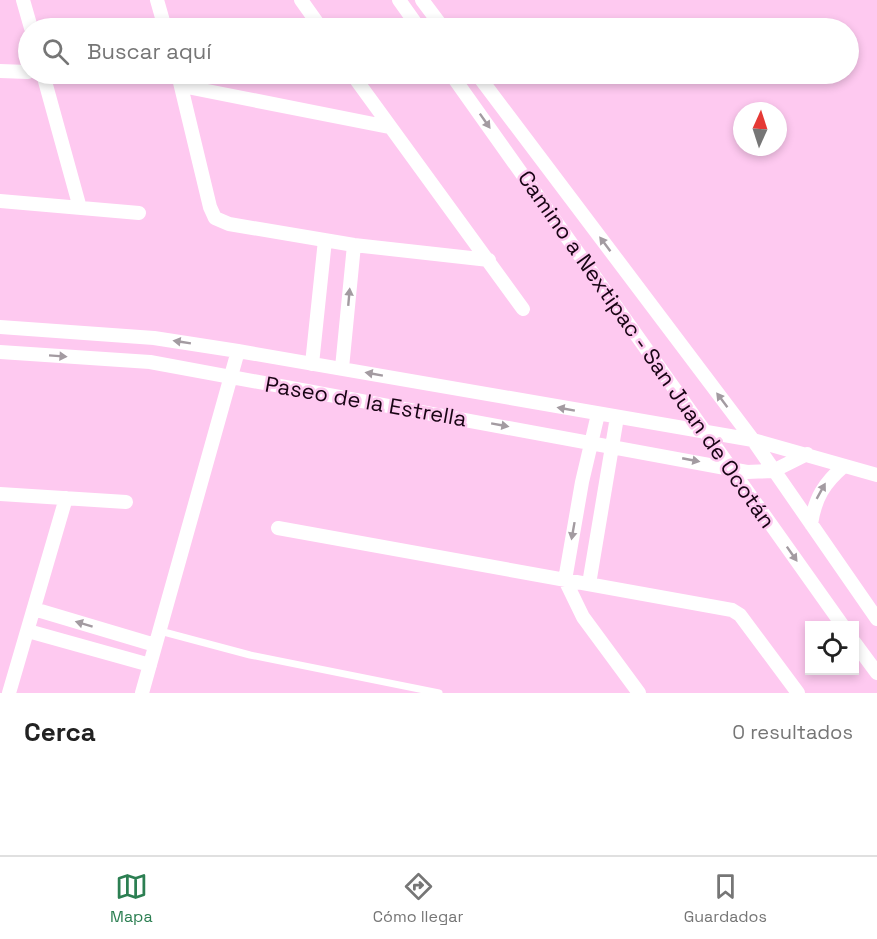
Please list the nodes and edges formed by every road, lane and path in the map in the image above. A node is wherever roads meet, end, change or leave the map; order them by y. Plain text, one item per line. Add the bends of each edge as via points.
1 (23, 0) edge
2 (157, 0) edge
3 (301, 0) edge
4 (399, 0) edge
5 (422, 0) edge
6 (28, 18) edge
7 (162, 18) edge
8 (314, 18) edge
9 (412, 18) edge
10 (436, 18) edge
11 (0, 71) edge
12 (18, 72) edge
13 (46, 84) edge
14 (181, 84) edge
15 (198, 84) edge
16 (359, 84) edge
17 (458, 84) edge
18 (485, 84) edge
19 (389, 127) junction
20 (0, 201) edge
21 (80, 208) junction
22 (139, 213) dead end
23 (325, 240) junction
24 (354, 245) junction
25 (489, 260) junction
26 (523, 309) dead end
27 (0, 327) edge
28 (238, 351) junction
29 (0, 352) edge
30 (312, 364) junction
31 (342, 368) junction
32 (229, 376) junction
33 (598, 414) junction
34 (617, 417) junction
35 (707, 433) junction
36 (753, 440) junction
37 (590, 441) junction
38 (614, 446) junction
39 (807, 454) junction
40 (844, 466) junction
41 (731, 467) junction
42 (773, 471) junction
43 (877, 475) edge
44 (0, 494) edge
45 (66, 498) junction
46 (126, 502) dead end
47 (811, 524) junction
48 (278, 528) dead end
49 (565, 580) junction
50 (590, 584) junction
51 (34, 609) junction
52 (877, 619) edge
53 (839, 621) edge
54 (28, 631) junction
55 (160, 631) junction
56 (155, 645) junction
57 (859, 648) edge
58 (150, 665) junction
59 (877, 673) edge
60 (9, 693) edge
61 (141, 693) edge
62 (439, 693) edge
63 (639, 693) edge
64 (798, 693) edge

1 - 6 street
2 - 7 street
3 - 8 street
4 - 9 street
5 - 10 street
11 - 12 street
13 - 21 street
14 - 23 street via 215,218 229,224
15 - 19 street
16 - 19 street
17 -> 35 street, Camino a Nextipac - San Juan de Ocotán
36 -> 18 street, Camino a Nextipac - San Juan de Ocotán
19 - 25 street
20 - 21 street
21 - 22 street
23 - 24 street
23 - 30 street
24 - 25 street
31 -> 24 street
25 - 26 street
28 -> 27 street, Paseo de la Estrella via 154,338
28 - 30 street, Paseo de la Estrella
28 - 32 street
29 -> 32 street, Paseo de la Estrella via 150,362
30 - 31 street, Paseo de la Estrella
33 -> 31 street, Paseo de la Estrella
32 -> 37 street, Paseo de la Estrella
32 - 55 street
33 - 34 street, Paseo de la Estrella
33 - 37 street
34 - 35 street, Paseo de la Estrella
34 - 38 street
35 - 36 street, Paseo de la Estrella
35 - 41 street, Camino a Nextipac - San Juan de Ocotán
36 - 39 street, Paseo de la Estrella
36 - 42 street, Camino a Nextipac - San Juan de Ocotán
37 - 38 street, Paseo de la Estrella
37 -> 49 street
38 -> 41 street, Paseo de la Estrella
38 - 50 street
39 - 40 street, Paseo de la Estrella
39 - 42 street
40 - 43 street, Paseo de la Estrella
47 -> 40 street via 819,493
41 - 42 street, Paseo de la Estrella via 759,473
41 -> 53 street, Camino a Nextipac - San Juan de Ocotán
42 - 47 street, Camino a Nextipac - San Juan de Ocotán
44 - 45 street
45 - 46 street
45 - 51 street
47 - 52 street, Camino a Nextipac - San Juan de Ocotán
48 - 49 street
49 - 50 street
49 - 63 street via 583,617
50 - 64 street via 732,610 740,615
51 - 54 street
56 -> 51 street
54 - 58 street
54 - 60 street
55 - 56 street
55 - 62 lane via 249,655
56 - 58 street
57 - 59 street
58 - 61 street

